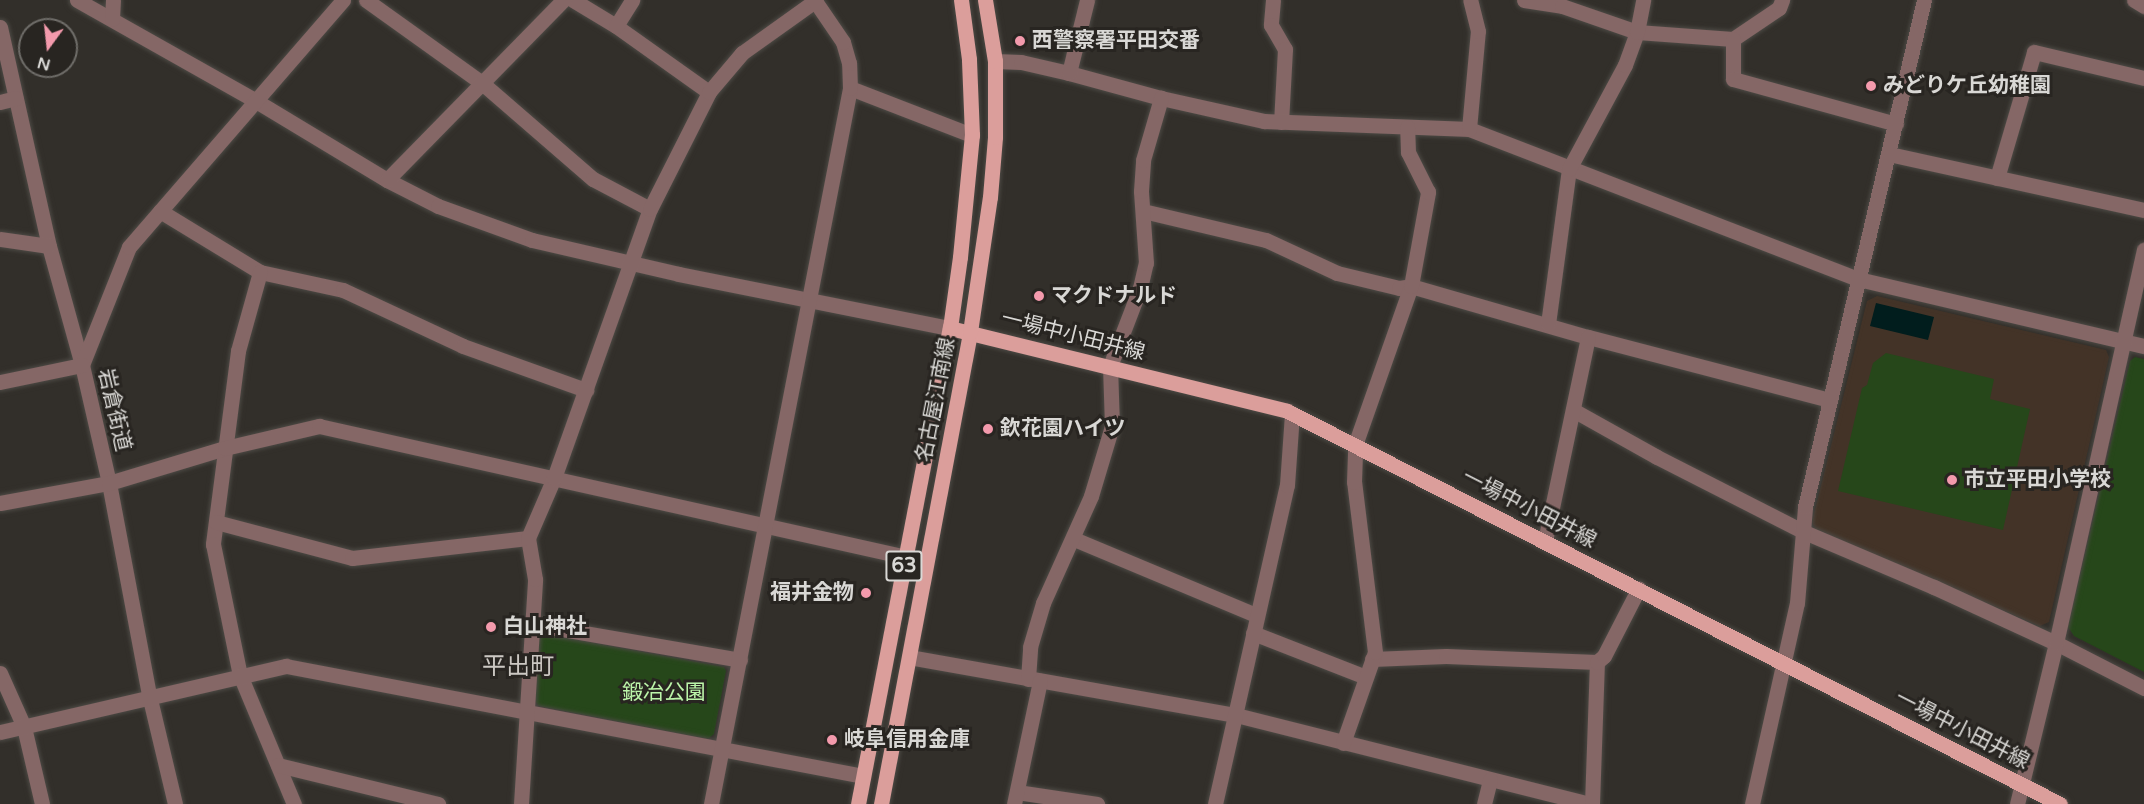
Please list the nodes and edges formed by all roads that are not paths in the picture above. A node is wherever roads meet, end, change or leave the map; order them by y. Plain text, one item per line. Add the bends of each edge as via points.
1 (77, 0) edge
2 (112, 0) edge
3 (343, 0) edge
4 (366, 0) edge
5 (563, 0) edge
6 (573, 0) edge
7 (632, 0) edge
8 (961, 0) edge
9 (985, 0) edge
10 (1087, 0) edge
11 (1273, 0) edge
12 (1470, 0) edge
13 (1524, 0) edge
14 (1643, 0) edge
15 (1782, 0) edge
16 (1924, 0) edge
17 (2134, 0) edge
18 (815, 1) edge
19 (2144, 6) edge
20 (112, 19) junction
21 (616, 26) junction
22 (0, 27) edge
23 (1637, 32) junction
24 (1733, 39) junction
25 (994, 61) junction
26 (1069, 73) junction
27 (2144, 78) edge
28 (482, 83) junction
29 (850, 88) junction
30 (709, 92) junction
31 (16, 98) junction
32 (1161, 98) junction
33 (256, 101) junction
34 (0, 102) edge
35 (1281, 122) junction
36 (1896, 124) junction
37 (1407, 127) junction
38 (1469, 129) junction
39 (972, 135) junction
40 (1889, 154) junction
41 (1569, 169) junction
42 (1997, 177) junction
43 (387, 180) junction
44 (650, 209) junction
45 (160, 210) junction
46 (2144, 210) edge
47 (1143, 211) junction
48 (0, 238) edge
49 (49, 246) junction
50 (2144, 250) edge
51 (632, 262) junction
52 (260, 272) junction
53 (1858, 279) junction
54 (1411, 286) junction
55 (807, 299) junction
56 (1548, 324) junction
57 (950, 328) junction
58 (970, 332) junction
59 (1588, 337) junction
60 (2124, 341) junction
61 (2144, 346) edge
62 (82, 365) junction
63 (1110, 366) junction
64 (0, 382) edge
65 (586, 390) junction
66 (1830, 400) junction
67 (1573, 410) junction
68 (1292, 413) junction
69 (1355, 445) junction
70 (225, 448) junction
71 (554, 478) junction
72 (109, 483) junction
73 (0, 502) edge
74 (216, 522) junction
75 (765, 525) junction
76 (1802, 531) junction
77 (528, 538) junction
78 (1074, 539) junction
79 (1545, 541) junction
80 (906, 557) junction
81 (1639, 588) junction
82 (1256, 615) junction
83 (532, 624) junction
84 (1252, 633) junction
85 (2056, 643) junction
86 (909, 657) junction
87 (1372, 659) junction
88 (740, 660) junction
89 (1598, 662) junction
90 (1783, 662) junction
91 (0, 673) edge
92 (240, 675) junction
93 (1366, 676) junction
94 (1034, 680) junction
95 (2144, 688) edge
96 (150, 699) junction
97 (525, 712) junction
98 (1236, 715) junction
99 (24, 727) junction
100 (0, 732) edge
101 (1343, 743) junction
102 (721, 750) junction
103 (278, 765) junction
104 (863, 776) junction
105 (1490, 780) junction
106 (2022, 784) junction
107 (1016, 798) edge
108 (42, 804) edge
109 (175, 804) edge
110 (294, 804) edge
111 (438, 804) edge
112 (521, 804) edge
113 (711, 804) edge
114 (858, 804) edge
115 (881, 804) edge
116 (1097, 804) edge
117 (1215, 804) edge
118 (1484, 804) edge
119 (1592, 804) edge
120 (1752, 804) edge
121 (2017, 804) edge
122 (2060, 804) edge

1 - 20 street
2 - 20 street
3 - 33 street
4 - 28 street
5 - 28 street
6 - 21 street
7 - 21 street
8 - 39 main road, 名古屋江南線 / 63 via 969,59
9 - 25 main road, 名古屋江南線 / 63
10 - 26 street
11 - 35 street via 1271,25 1285,48
12 - 38 street via 1478,32
13 - 23 street via 1562,6
14 - 23 street
15 - 24 street via 1779,8
16 - 36 street
17 - 19 street
18 - 29 street via 843,42
18 - 30 street via 742,53
20 - 33 street
21 - 30 street
22 - 31 street, 岩倉街道
23 - 24 street
23 - 41 street via 1612,93
24 - 36 street via 1733,79
25 - 26 street via 1021,62
25 - 58 main road, 名古屋江南線 / 63 via 995,137 990,197
26 - 32 street
27 - 42 street via 2034,52
28 - 43 street
28 - 44 street via 593,179
29 - 39 street
29 - 55 street
30 - 44 street
31 - 34 street
31 - 49 street, 岩倉街道
32 - 35 street
32 - 47 street via 1143,160
33 - 43 street
33 - 45 street
35 - 37 street
36 - 40 street
37 - 38 street
37 - 54 street via 1408,152 1428,192
38 - 41 street
39 - 57 main road, 名古屋江南線 / 63
40 - 42 street
40 - 53 street
41 - 53 street
41 - 56 street
42 - 46 street
43 - 51 street via 438,206 532,240
44 - 51 street
45 - 52 street
45 - 62 street via 129,247
47 - 54 street via 1266,240 1337,273 1399,288
47 - 63 street via 1146,263
48 - 49 street
49 - 62 street, 岩倉街道
50 - 60 street
51 - 55 street
51 - 65 street
52 - 65 street via 343,290 463,346
52 - 70 street via 238,351
53 - 60 street
53 - 66 street
54 - 56 street
54 - 69 street
55 - 57 street
55 - 75 street
56 - 59 street
57 - 58 main road, 一場中小田井線
57 - 80 main road, 名古屋江南線 / 63
58 - 63 main road, 一場中小田井線
58 - 86 main road, 名古屋江南線 / 63
59 - 66 street
59 - 67 street
60 - 61 street
60 - 85 street
62 - 64 street
62 - 72 street, 岩倉街道
63 - 68 main road, 一場中小田井線
63 - 78 street via 1112,426
65 - 71 street
66 - 76 street
67 - 76 street
67 - 79 street
68 - 69 main road, 一場中小田井線
68 - 82 street via 1287,485
69 - 79 main road, 一場中小田井線
69 - 87 street via 1354,482 1375,652
70 - 71 street via 319,426
70 - 72 street
70 - 74 street
71 - 75 street
71 - 77 street
72 - 73 street
72 - 96 street, 岩倉街道
74 - 77 street via 352,558
74 - 92 street via 213,544
75 - 80 street
75 - 88 street
76 - 85 street
76 - 90 street via 1797,603
77 - 83 street via 535,579
78 - 82 street
78 - 94 street via 1043,603 1030,647
79 - 81 main road, 一場中小田井線
80 - 104 main road, 名古屋江南線 / 63
81 - 89 street
81 - 90 main road, 一場中小田井線
82 - 84 street
83 - 88 street
83 - 97 street
84 - 93 street
84 - 98 street
85 - 95 street
85 - 106 street
86 - 94 street
86 - 115 main road, 名古屋江南線 / 63
87 - 89 street via 1446,656
87 - 93 street
88 - 102 street
89 - 119 street
90 - 106 main road, 一場中小田井線
90 - 120 street
91 - 99 street
92 - 96 street
92 - 97 street via 286,666
92 - 103 street
93 - 101 street
94 - 98 street
94 - 107 street
96 - 99 street
96 - 109 street, 岩倉街道
97 - 102 street
97 - 112 street
98 - 101 street
98 - 117 street
99 - 100 street
99 - 108 street
101 - 105 street
102 - 104 street
102 - 113 street
103 - 110 street
103 - 111 street
104 - 114 main road, 名古屋江南線 / 63
105 - 118 street
105 - 119 street
106 - 121 street
106 - 122 main road, 一場中小田井線
107 - 116 street

